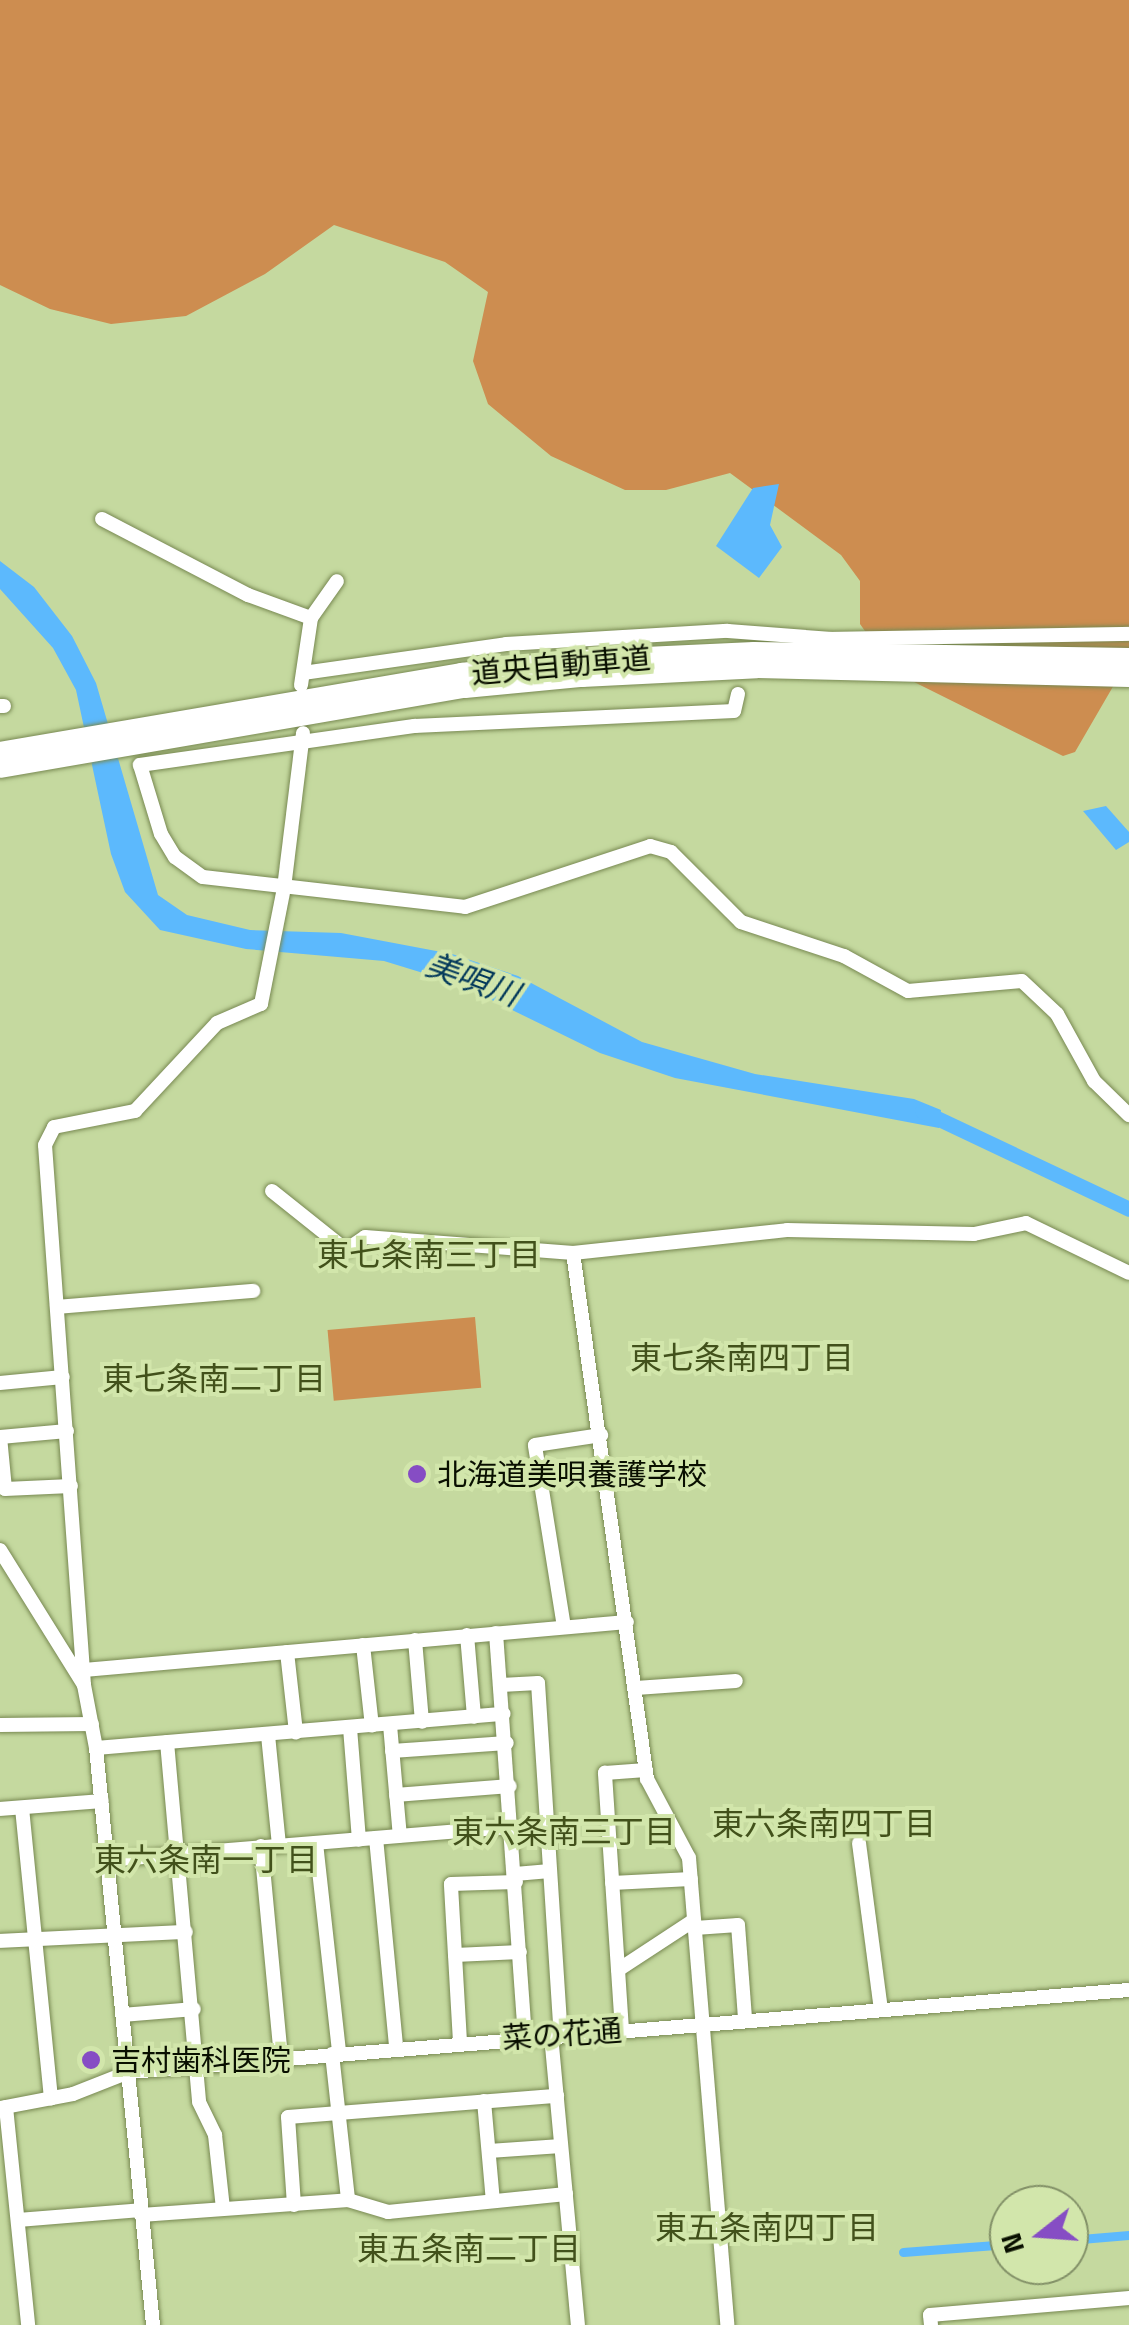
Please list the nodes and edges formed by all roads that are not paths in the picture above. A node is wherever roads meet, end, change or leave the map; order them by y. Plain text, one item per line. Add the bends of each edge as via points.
1 (102, 518) dead end
2 (337, 581) dead end
3 (311, 618) junction
4 (1129, 634) edge
5 (1129, 658) edge
6 (1129, 676) edge
7 (738, 694) dead end
8 (145, 731) junction
9 (302, 735) junction
10 (10, 758) edge
11 (284, 888) junction
12 (1129, 1115) edge
13 (272, 1190) dead end
14 (573, 1254) junction
15 (1129, 1273) edge
16 (253, 1291) dead end
17 (57, 1307) junction
18 (63, 1377) junction
19 (0, 1382) edge
20 (67, 1431) junction
21 (601, 1435) junction
22 (71, 1486) junction
23 (0, 1550) edge
24 (627, 1622) junction
25 (564, 1626) junction
26 (496, 1633) junction
27 (467, 1636) junction
28 (415, 1640) junction
29 (363, 1645) junction
30 (286, 1652) junction
31 (84, 1678) junction
32 (736, 1681) dead end
33 (501, 1685) junction
34 (636, 1688) junction
35 (504, 1714) junction
36 (474, 1716) junction
37 (422, 1722) junction
38 (92, 1724) junction
39 (390, 1724) junction
40 (0, 1725) edge
41 (372, 1726) junction
42 (350, 1728) junction
43 (296, 1732) junction
44 (268, 1734) junction
45 (167, 1742) junction
46 (507, 1743) junction
47 (96, 1748) junction
48 (392, 1751) junction
49 (646, 1770) junction
50 (510, 1786) junction
51 (396, 1795) junction
52 (102, 1801) junction
53 (22, 1808) junction
54 (0, 1810) edge
55 (512, 1827) junction
56 (400, 1836) junction
57 (376, 1838) junction
58 (359, 1840) junction
59 (316, 1843) junction
60 (859, 1843) dead end
61 (279, 1845) junction
62 (261, 1846) junction
63 (178, 1854) junction
64 (107, 1860) junction
65 (550, 1871) junction
66 (516, 1878) junction
67 (690, 1879) junction
68 (612, 1883) junction
69 (694, 1924) junction
70 (186, 1932) junction
71 (114, 1933) junction
72 (35, 1939) junction
73 (0, 1941) edge
74 (520, 1952) junction
75 (455, 1955) junction
76 (618, 1970) junction
77 (1129, 1990) edge
78 (194, 2009) junction
79 (881, 2009) junction
80 (123, 2015) junction
81 (745, 2019) junction
82 (703, 2022) junction
83 (622, 2030) junction
84 (556, 2035) junction
85 (525, 2036) junction
86 (460, 2042) junction
87 (396, 2047) junction
88 (336, 2054) junction
89 (282, 2058) junction
90 (198, 2065) junction
91 (128, 2072) junction
92 (556, 2096) junction
93 (52, 2099) junction
94 (484, 2101) junction
95 (3, 2108) edge
96 (337, 2112) junction
97 (561, 2146) junction
98 (488, 2151) junction
99 (566, 2194) junction
100 (348, 2200) junction
101 (493, 2202) junction
102 (294, 2205) junction
103 (223, 2210) junction
104 (141, 2212) junction
105 (18, 2220) junction
106 (1129, 2298) edge
107 (1004, 2317) edge
108 (28, 2325) edge
109 (152, 2325) edge
110 (578, 2325) edge
111 (728, 2325) edge
112 (931, 2325) edge

1 - 3 street via 248,595
2 - 3 street
3 - 4 street via 302,679 506,644 728,631 737,641
5 - 8 highway, 道央自動車道 via 790,652 580,660 462,672
6 - 8 highway, 道央自動車道 via 757,668 582,677
7 - 9 street via 734,710
8 - 10 highway, 道央自動車道
9 - 11 street
9 - 11 street via 140,764 161,834 188,869 203,878
11 - 12 street via 466,907 650,846 683,861 741,922 844,956 908,992 1022,980 1057,1014 1094,1080
11 - 17 street via 266,994 252,1010 217,1023 135,1110 76,1120 47,1135
13 - 14 street via 346,1250 365,1237
14 - 15 street via 787,1230 993,1233 1026,1223
14 - 21 street
16 - 17 street
17 - 18 street
18 - 19 street
18 - 20 street
20 - 22 street
20 - 22 street via 0,1437 5,1489
21 - 24 street
21 - 25 street via 535,1446
22 - 31 street
23 - 31 street
24 - 25 street
24 - 34 street
25 - 26 street
26 - 27 street
26 - 33 street
27 - 28 street
27 - 36 street
28 - 29 street
28 - 37 street
29 - 30 street
29 - 41 street
30 - 31 street
30 - 43 street
31 - 38 street
32 - 34 street
33 - 35 street
33 - 65 street via 538,1683
34 - 49 street
35 - 36 street
35 - 46 street
36 - 37 street
37 - 39 street
38 - 40 street
38 - 47 street
39 - 41 street
39 - 48 street
41 - 42 street
42 - 43 street
42 - 58 street
43 - 44 street
44 - 45 street
44 - 61 street
45 - 47 street
45 - 63 street
46 - 48 street
46 - 50 street
47 - 52 street
48 - 51 street
49 - 67 street via 688,1858
49 - 68 street via 605,1773
50 - 51 street
50 - 55 street
51 - 56 street
52 - 53 street
52 - 64 street
53 - 54 street
53 - 72 street
55 - 56 street
55 - 66 street
56 - 57 street
57 - 58 street
57 - 87 street
58 - 59 street
59 - 61 street
59 - 88 street
60 - 79 street
61 - 62 street
62 - 63 street
62 - 89 street
63 - 64 street
63 - 70 street
64 - 71 street
65 - 66 street
65 - 84 street
66 - 74 street
66 - 75 street via 451,1884
67 - 68 street
67 - 69 street
68 - 76 street
69 - 76 street
69 - 81 street via 738,1925
69 - 82 street
70 - 71 street
70 - 78 street
71 - 72 street
71 - 80 street
72 - 73 street
72 - 93 street
74 - 75 street
74 - 85 street
75 - 86 street
76 - 83 street
77 - 79 street, 菜の花通
78 - 80 street
78 - 90 street
79 - 81 street, 菜の花通
80 - 91 street
81 - 82 street, 菜の花通
82 - 83 street, 菜の花通
82 - 111 street
83 - 84 street, 菜の花通
84 - 85 street, 菜の花通
84 - 92 street
85 - 86 street, 菜の花通
86 - 87 street, 菜の花通
87 - 88 street, 菜の花通
88 - 89 street, 菜の花通
88 - 96 street
89 - 90 street, 菜の花通
90 - 91 street, 菜の花通
90 - 103 street via 199,2102 216,2136
91 - 93 street, 菜の花通
91 - 104 street
92 - 94 street
92 - 97 street
93 - 95 street, 菜の花通
94 - 96 street
94 - 98 street
95 - 105 street
96 - 100 street
96 - 102 street via 288,2117
97 - 98 street
97 - 99 street
98 - 101 street
99 - 101 street
99 - 110 street
100 - 101 street via 388,2212
100 - 102 street
102 - 103 street
103 - 104 street
104 - 105 street
104 - 109 street
105 - 108 street
106 - 107 street
107 - 112 street via 930,2315

